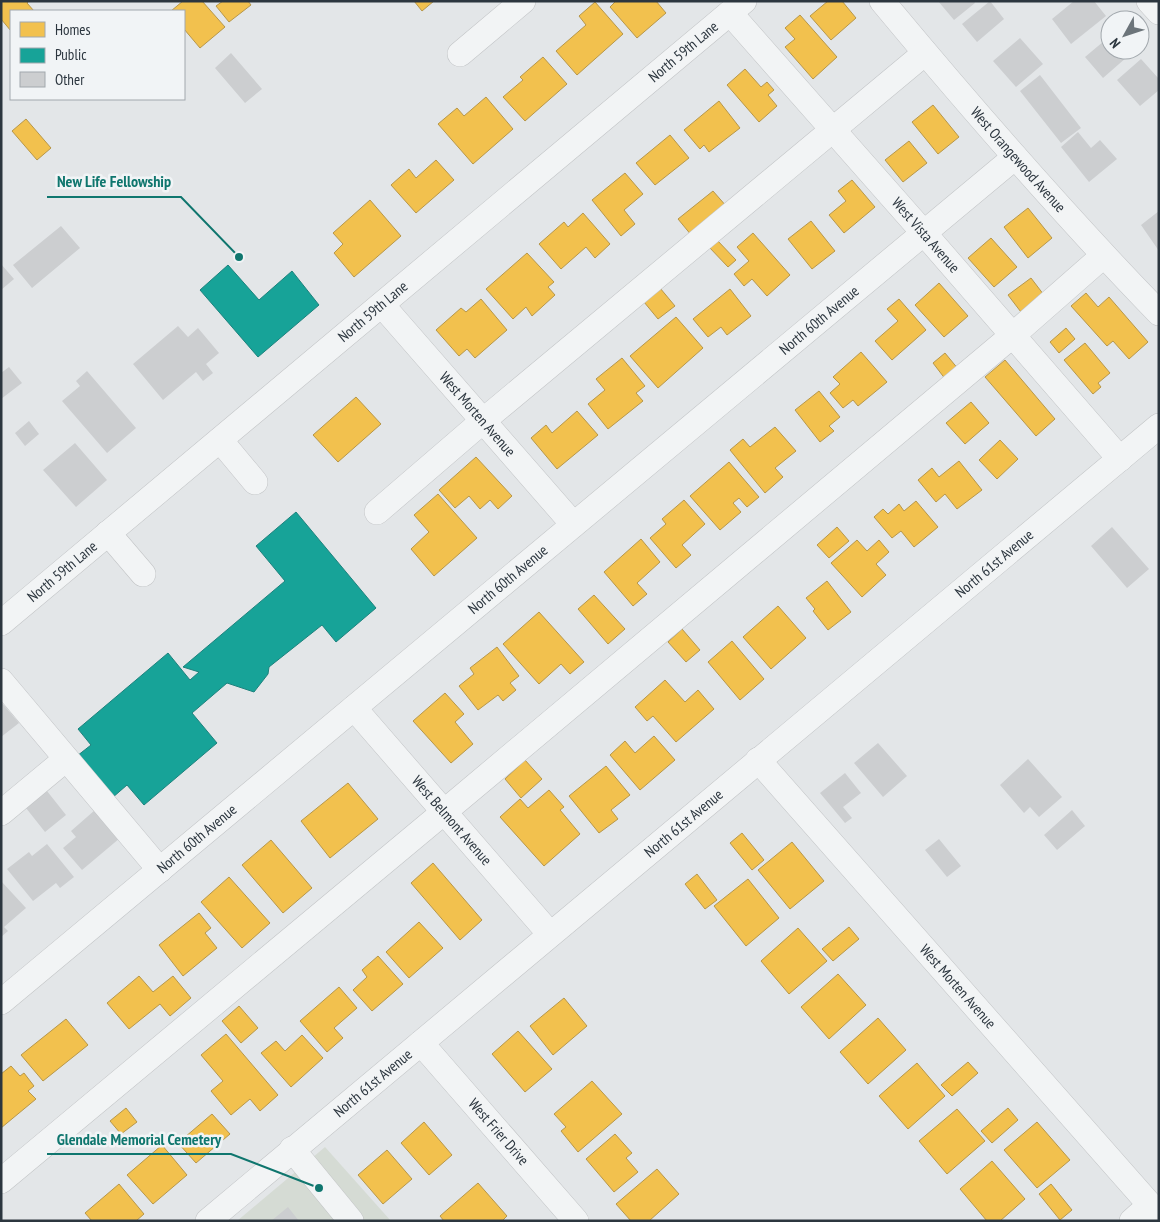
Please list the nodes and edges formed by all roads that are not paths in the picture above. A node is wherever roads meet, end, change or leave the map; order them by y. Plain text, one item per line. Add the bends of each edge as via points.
1 (523, 1) edge
2 (882, 1) edge
3 (1149, 1) edge
4 (737, 7) edge
5 (1159, 12) edge
6 (925, 52) junction
7 (460, 54) dead end
8 (833, 130) junction
9 (1015, 156) junction
10 (923, 232) junction
11 (1103, 256) junction
12 (382, 304) junction
13 (1159, 313) edge
14 (1012, 335) junction
15 (484, 420) junction
16 (1159, 426) edge
17 (220, 440) junction
18 (1120, 459) junction
19 (255, 482) dead end
20 (377, 512) dead end
21 (573, 524) junction
22 (108, 533) junction
23 (143, 574) dead end
24 (1, 623) edge
25 (1, 680) edge
26 (354, 708) junction
27 (66, 759) junction
28 (758, 760) junction
29 (444, 812) junction
30 (1, 813) edge
31 (160, 870) junction
32 (550, 934) junction
33 (1, 1002) edge
34 (421, 1043) junction
35 (292, 1149) junction
36 (1, 1181) edge
37 (1147, 1214) edge
38 (208, 1221) edge
39 (351, 1221) edge
40 (576, 1221) edge

1 - 7 street
2 - 6 street, West Orangewood Avenue
3 - 5 street
4 - 8 street, West Vista Avenue
4 - 12 street, North 59th Lane
6 - 8 street
6 - 9 street, West Orangewood Avenue
8 - 10 street, West Vista Avenue
8 - 15 street
9 - 10 street, North 60th Avenue
9 - 11 street, West Orangewood Avenue
10 - 14 street, West Vista Avenue
10 - 21 street, North 60th Avenue
11 - 13 street, West Orangewood Avenue
11 - 14 street
12 - 15 street, West Morten Avenue
12 - 17 street, North 59th Lane
14 - 18 street, West Vista Avenue
14 - 29 street
15 - 20 street
15 - 21 street, West Morten Avenue
16 - 18 street, North 61st Avenue
17 - 19 street
17 - 22 street, North 59th Lane
18 - 28 street, North 61st Avenue
21 - 26 street, North 60th Avenue via 435,630
22 - 23 street
22 - 24 street, North 59th Lane
25 - 27 street
26 - 29 street, West Belmont Avenue
26 - 31 street, North 60th Avenue
27 - 30 street
27 - 31 street
28 - 32 street, North 61st Avenue
28 - 37 street, West Morten Avenue
29 - 32 street, West Belmont Avenue
29 - 36 street
31 - 33 street, North 60th Avenue
32 - 34 street, North 61st Avenue
34 - 35 street, North 61st Avenue
34 - 40 street, West Frier Drive
35 - 38 street, North 61st Avenue
35 - 39 street

